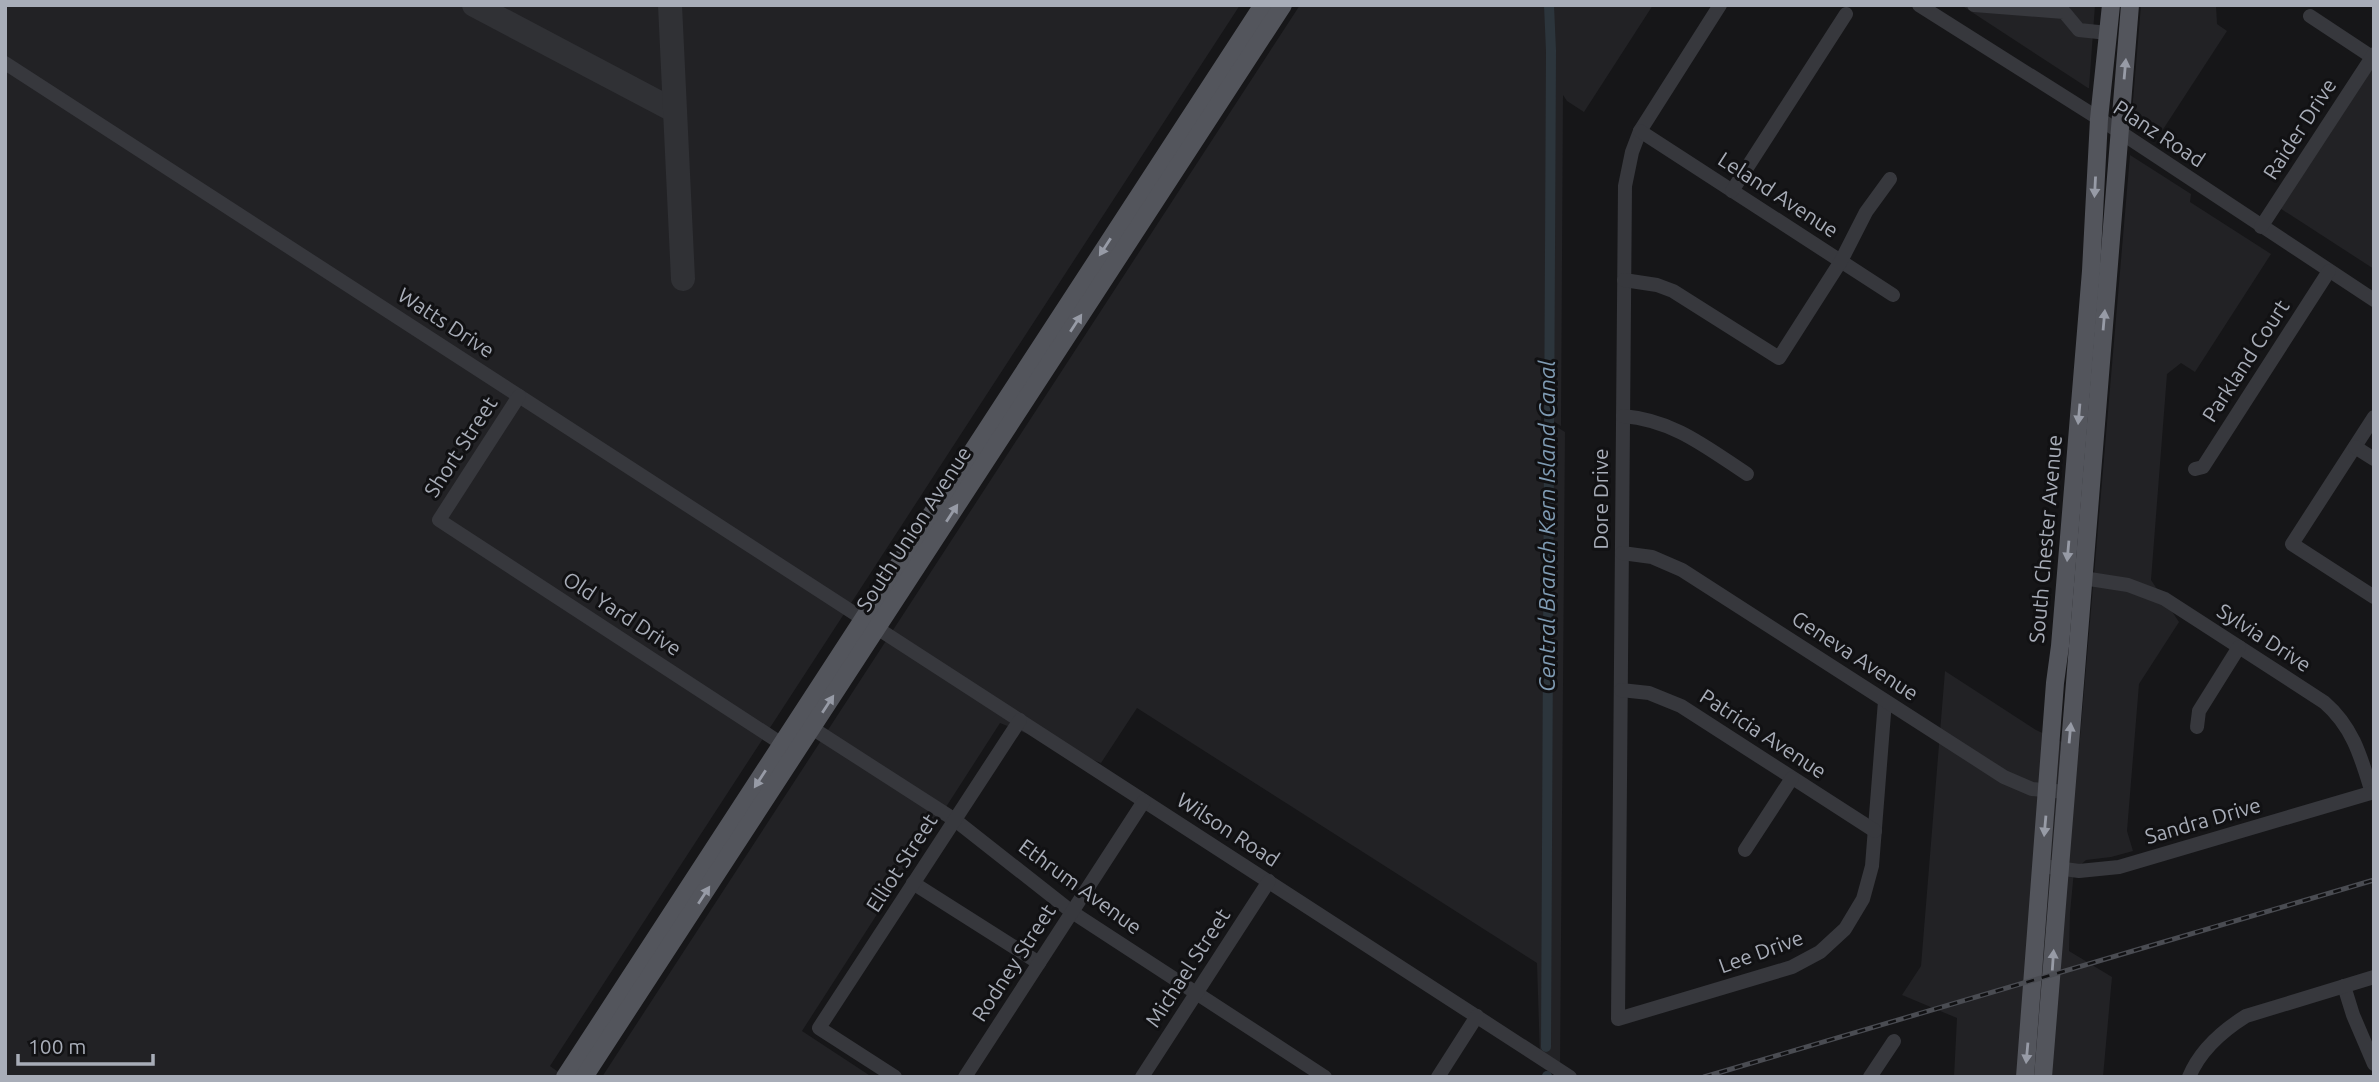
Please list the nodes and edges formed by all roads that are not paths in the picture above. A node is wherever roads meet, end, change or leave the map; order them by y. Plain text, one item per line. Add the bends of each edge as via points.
1 (1263, 5) edge
2 (1283, 5) edge
3 (1720, 5) edge
4 (1919, 5) edge
5 (1974, 5) edge
6 (2111, 5) edge
7 (2130, 5) edge
8 (2064, 9) edge
9 (1846, 15) dead end
10 (2310, 16) dead end
11 (2108, 33) junction
12 (1231, 55) junction
13 (2373, 55) edge
14 (5, 63) edge
15 (2099, 119) junction
16 (1640, 131) junction
17 (2120, 132) junction
18 (1193, 142) junction
19 (1160, 163) junction
20 (1890, 179) dead end
21 (1732, 191) junction
22 (2261, 227) junction
23 (1129, 241) junction
24 (1841, 261) junction
25 (2329, 271) junction
26 (1624, 280) junction
27 (1893, 295) dead end
28 (2374, 300) edge
29 (1022, 390) junction
30 (519, 396) junction
31 (1623, 416) junction
32 (2374, 417) edge
33 (2355, 447) junction
34 (2374, 459) edge
35 (2195, 469) dead end
36 (1747, 474) dead end
37 (439, 520) joint
38 (1622, 553) junction
39 (2083, 578) junction
40 (2374, 597) edge
41 (871, 623) junction
42 (2239, 647) junction
43 (1621, 690) junction
44 (1885, 701) junction
45 (1020, 720) junction
46 (2197, 727) dead end
47 (812, 728) junction
48 (782, 744) junction
49 (1791, 778) junction
50 (2057, 791) junction
51 (2373, 793) edge
52 (1144, 801) junction
53 (955, 820) junction
54 (1875, 831) junction
55 (1745, 850) dead end
56 (2051, 867) junction
57 (1269, 881) junction
58 (914, 883) junction
59 (1072, 912) junction
60 (1039, 963) junction
61 (2374, 977) edge
62 (635, 985) junction
63 (2344, 986) junction
64 (1196, 993) junction
65 (1477, 1016) junction
66 (1618, 1019) joint
67 (1894, 1041) dead end
68 (2374, 1064) edge
69 (577, 1072) edge
70 (1322, 1076) edge
71 (565, 1077) edge
72 (895, 1077) edge
73 (965, 1077) edge
74 (1142, 1077) edge
75 (1438, 1077) edge
76 (1570, 1077) edge
77 (1870, 1077) edge
78 (2025, 1077) edge
79 (2043, 1077) edge
80 (2189, 1077) edge

1 - 12 main road, South Union Avenue
2 - 18 main road, South Union Avenue
3 - 16 street, Dore Drive
4 - 15 street, Planz Road
5 - 8 street
6 - 11 main road, South Chester Avenue
17 -> 7 main road, South Chester Avenue
8 - 11 street via 2079,30
9 - 21 street
10 - 13 street
11 - 15 main road, South Chester Avenue
12 - 18 main road via 1229,71 1198,120
12 - 19 main road, South Union Avenue
13 - 22 street, Raider Drive
14 - 30 street, Watts Drive
15 - 17 street, Planz Road
15 -> 50 main road, South Chester Avenue via 2091,271 2055,683
16 - 21 street, Leland Avenue
16 - 26 street, Dore Drive via 1625,186
17 - 22 street, Planz Road
39 -> 17 main road, South Chester Avenue
18 - 23 main road, South Union Avenue
19 - 23 main road via 1162,175 1126,229
19 -> 29 main road, South Union Avenue
20 - 24 street via 1866,212
21 - 24 street, Leland Avenue
22 - 25 street, Planz Road
29 -> 23 main road, South Union Avenue
24 - 26 street via 1779,358 1673,291
24 - 27 street, Leland Avenue
25 - 28 street, Planz Road
25 - 35 street, Parkland Court via 2203,467
26 - 31 street, Dore Drive
29 - 41 main road, South Union Avenue
30 - 37 street, Short Street
30 - 41 street, Watts Drive
31 - 36 street via 1674,428
31 - 38 street, Dore Drive
32 - 33 street
33 - 34 street
33 - 40 street via 2292,544
37 - 48 street, Old Yard Drive
38 - 43 street, Dore Drive
38 - 44 street, Geneva Avenue via 1653,557 1682,569
39 - 42 street, Sylvia Drive via 2147,591
50 -> 39 main road, South Chester Avenue
41 - 45 street, Wilson Road
47 -> 41 main road, South Union Avenue
41 - 48 main road, South Union Avenue
42 - 46 street via 2199,711
42 - 51 street, Sylvia Drive via 2333,710 2354,737
43 - 49 street, Patricia Avenue via 1681,706
43 - 66 street, Dore Drive
44 - 50 street, Geneva Avenue via 2004,778 2032,789
44 - 54 street, Lee Drive
45 - 52 street, Wilson Road
45 - 53 street, Elliot Street
47 - 53 street, Ethrum Avenue
62 -> 47 main road, South Union Avenue
48 -> 62 main road, South Union Avenue via 680,901 680,917
49 - 54 street, Patricia Avenue
49 - 55 street
50 - 56 main road, South Chester Avenue
51 - 56 street, Sandra Drive via 2119,867 2079,871
52 - 57 street, Wilson Road
52 - 59 street, Rodney Street
53 - 58 street, Elliot Street
53 - 59 street, Ethrum Avenue
54 - 66 street, Lee Drive via 1863,899 1845,929 1820,952 1792,967
56 -> 78 main road, South Chester Avenue
79 -> 56 main road, South Chester Avenue
57 - 64 street, Michael Street
57 - 65 street, Wilson Road
58 - 60 street
58 - 72 street, Elliot Street via 820,1028
59 - 60 street, Rodney Street
59 - 64 street, Ethrum Avenue
60 - 73 street, Rodney Street
61 - 63 street
62 - 69 main road, South Union Avenue
62 - 69 main road, South Union Avenue via 598,1054
63 - 68 street
63 - 80 street via 2239,1021 2208,1047
64 - 70 street, Ethrum Avenue
64 - 74 street, Michael Street
65 - 75 street
65 - 76 street, Wilson Road
67 - 77 street
69 - 71 main road, South Union Avenue

